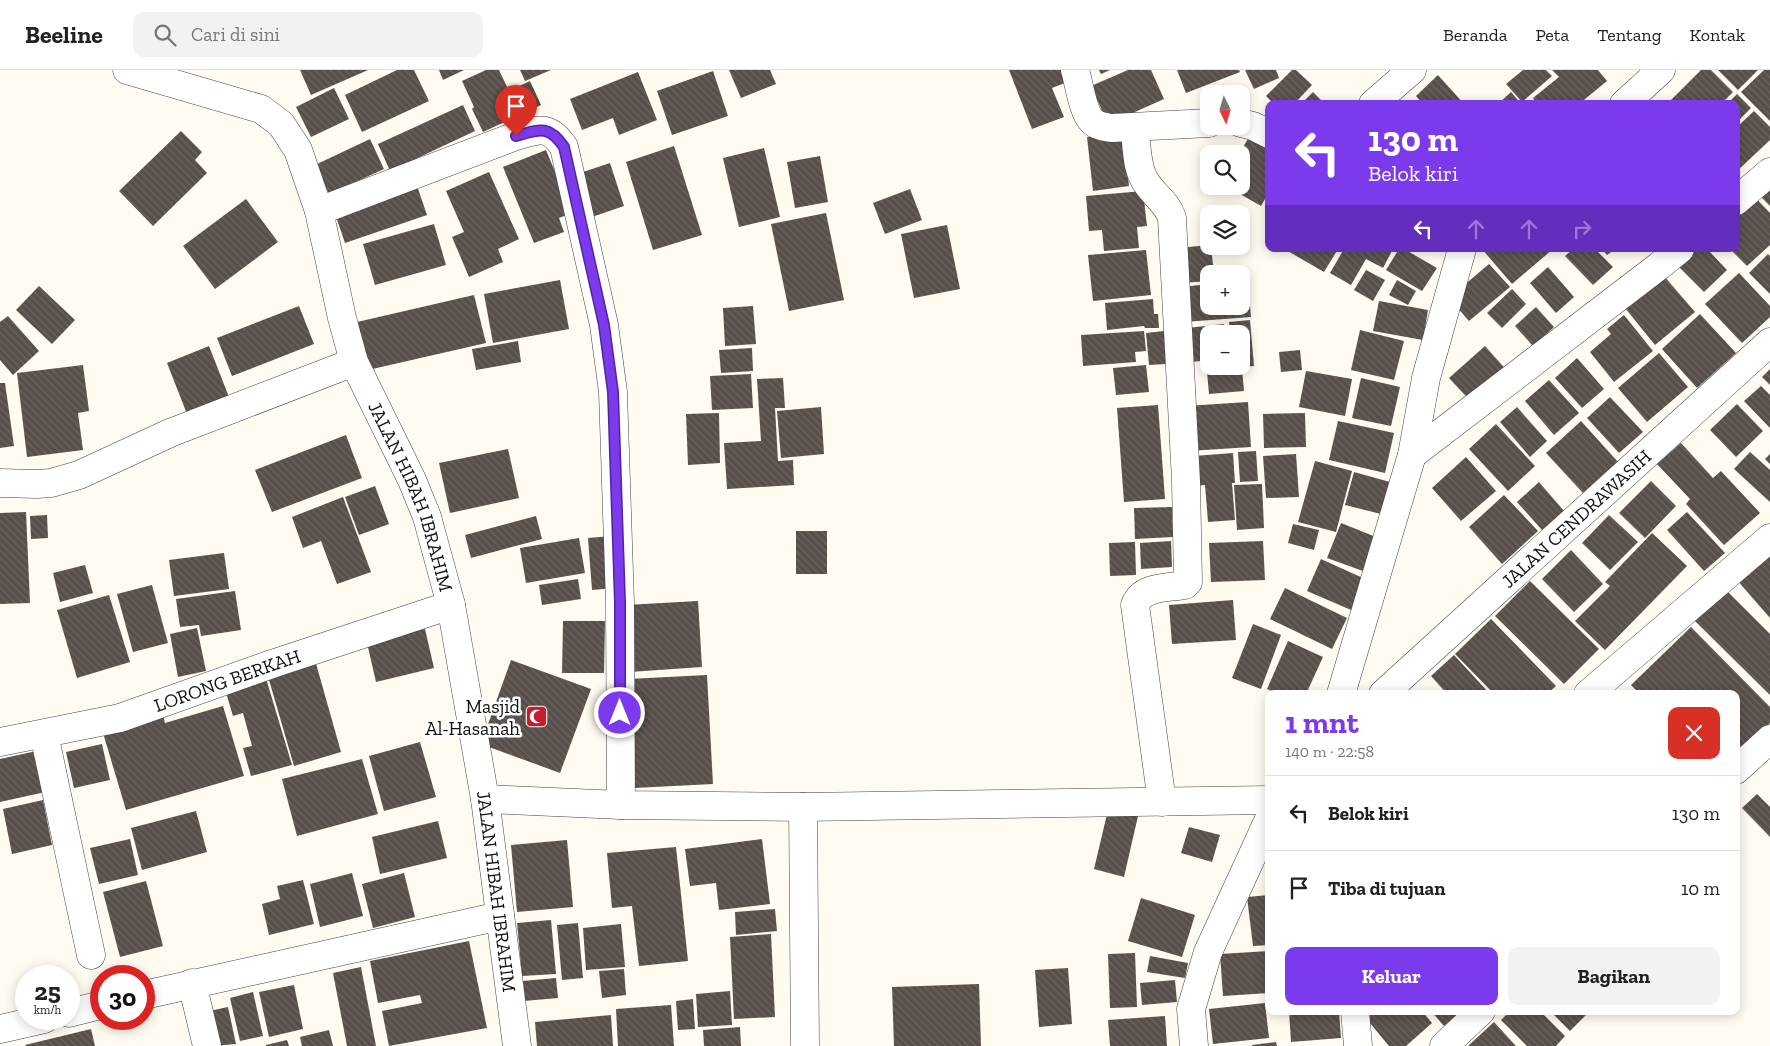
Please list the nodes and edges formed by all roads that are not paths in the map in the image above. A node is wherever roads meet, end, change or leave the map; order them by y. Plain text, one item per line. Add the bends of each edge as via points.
1 (127, 70) edge
2 (1075, 70) edge
3 (1412, 70) edge
4 (1662, 70) edge
5 (1378, 100) edge
6 (1628, 100) edge
7 (1200, 123) edge
8 (1250, 125) edge
9 (1134, 127) junction
10 (1265, 132) edge
11 (1770, 172) edge
12 (1740, 197) edge
13 (319, 211) junction
14 (1461, 252) edge
15 (1676, 252) edge
16 (1770, 342) edge
17 (354, 362) junction
18 (1412, 455) junction
19 (0, 483) edge
20 (1770, 538) edge
21 (451, 605) junction
22 (1341, 690) edge
23 (1387, 690) edge
24 (1593, 690) edge
25 (44, 734) junction
26 (1770, 739) edge
27 (0, 742) edge
28 (1740, 766) edge
29 (485, 799) junction
30 (1265, 800) edge
31 (1162, 802) junction
32 (621, 805) junction
33 (803, 807) junction
34 (1265, 828) edge
35 (500, 916) junction
36 (91, 955) dead end
37 (192, 983) junction
38 (155, 992) edge
39 (1355, 1015) edge
40 (1477, 1015) edge
41 (15, 1026) edge
42 (0, 1029) edge
43 (207, 1046) edge
44 (517, 1046) edge
45 (805, 1046) edge
46 (1194, 1046) edge
47 (1358, 1046) edge
48 (1444, 1046) edge

1 - 13 street, JALAN HIBAH IBRAHIM via 260,109 281,124 298,150
2 - 9 street via 1087,114 1093,122 1112,128
3 - 5 street
4 - 6 street
7 - 9 street
8 - 10 street
9 - 31 street via 1140,171 1169,209 1172,218 1186,481 1188,582 1143,593 1135,605
11 - 12 street
13 - 17 street, JALAN HIBAH IBRAHIM
13 - 32 street via 530,132 549,131 564,147 604,325 613,392 620,603
14 - 18 street via 1426,378
15 - 18 street
16 - 23 street, JALAN CENDRAWASIH
17 - 19 street via 170,433 79,475 51,483
17 - 21 street, JALAN HIBAH IBRAHIM via 427,517
18 - 22 street
20 - 24 street
21 - 25 street, LORONG BERKAH via 120,718
21 - 29 street, JALAN HIBAH IBRAHIM
25 - 27 street, LORONG BERKAH
25 - 36 street
26 - 28 street
29 - 32 street
29 - 35 street, JALAN HIBAH IBRAHIM
30 - 31 street
31 - 33 street
32 - 33 street
33 - 45 street
34 - 46 street via 1208,952 1191,1009
35 - 37 street
35 - 44 street, JALAN HIBAH IBRAHIM
37 - 38 street
37 - 43 street
39 - 47 street
40 - 48 street
41 - 42 street

